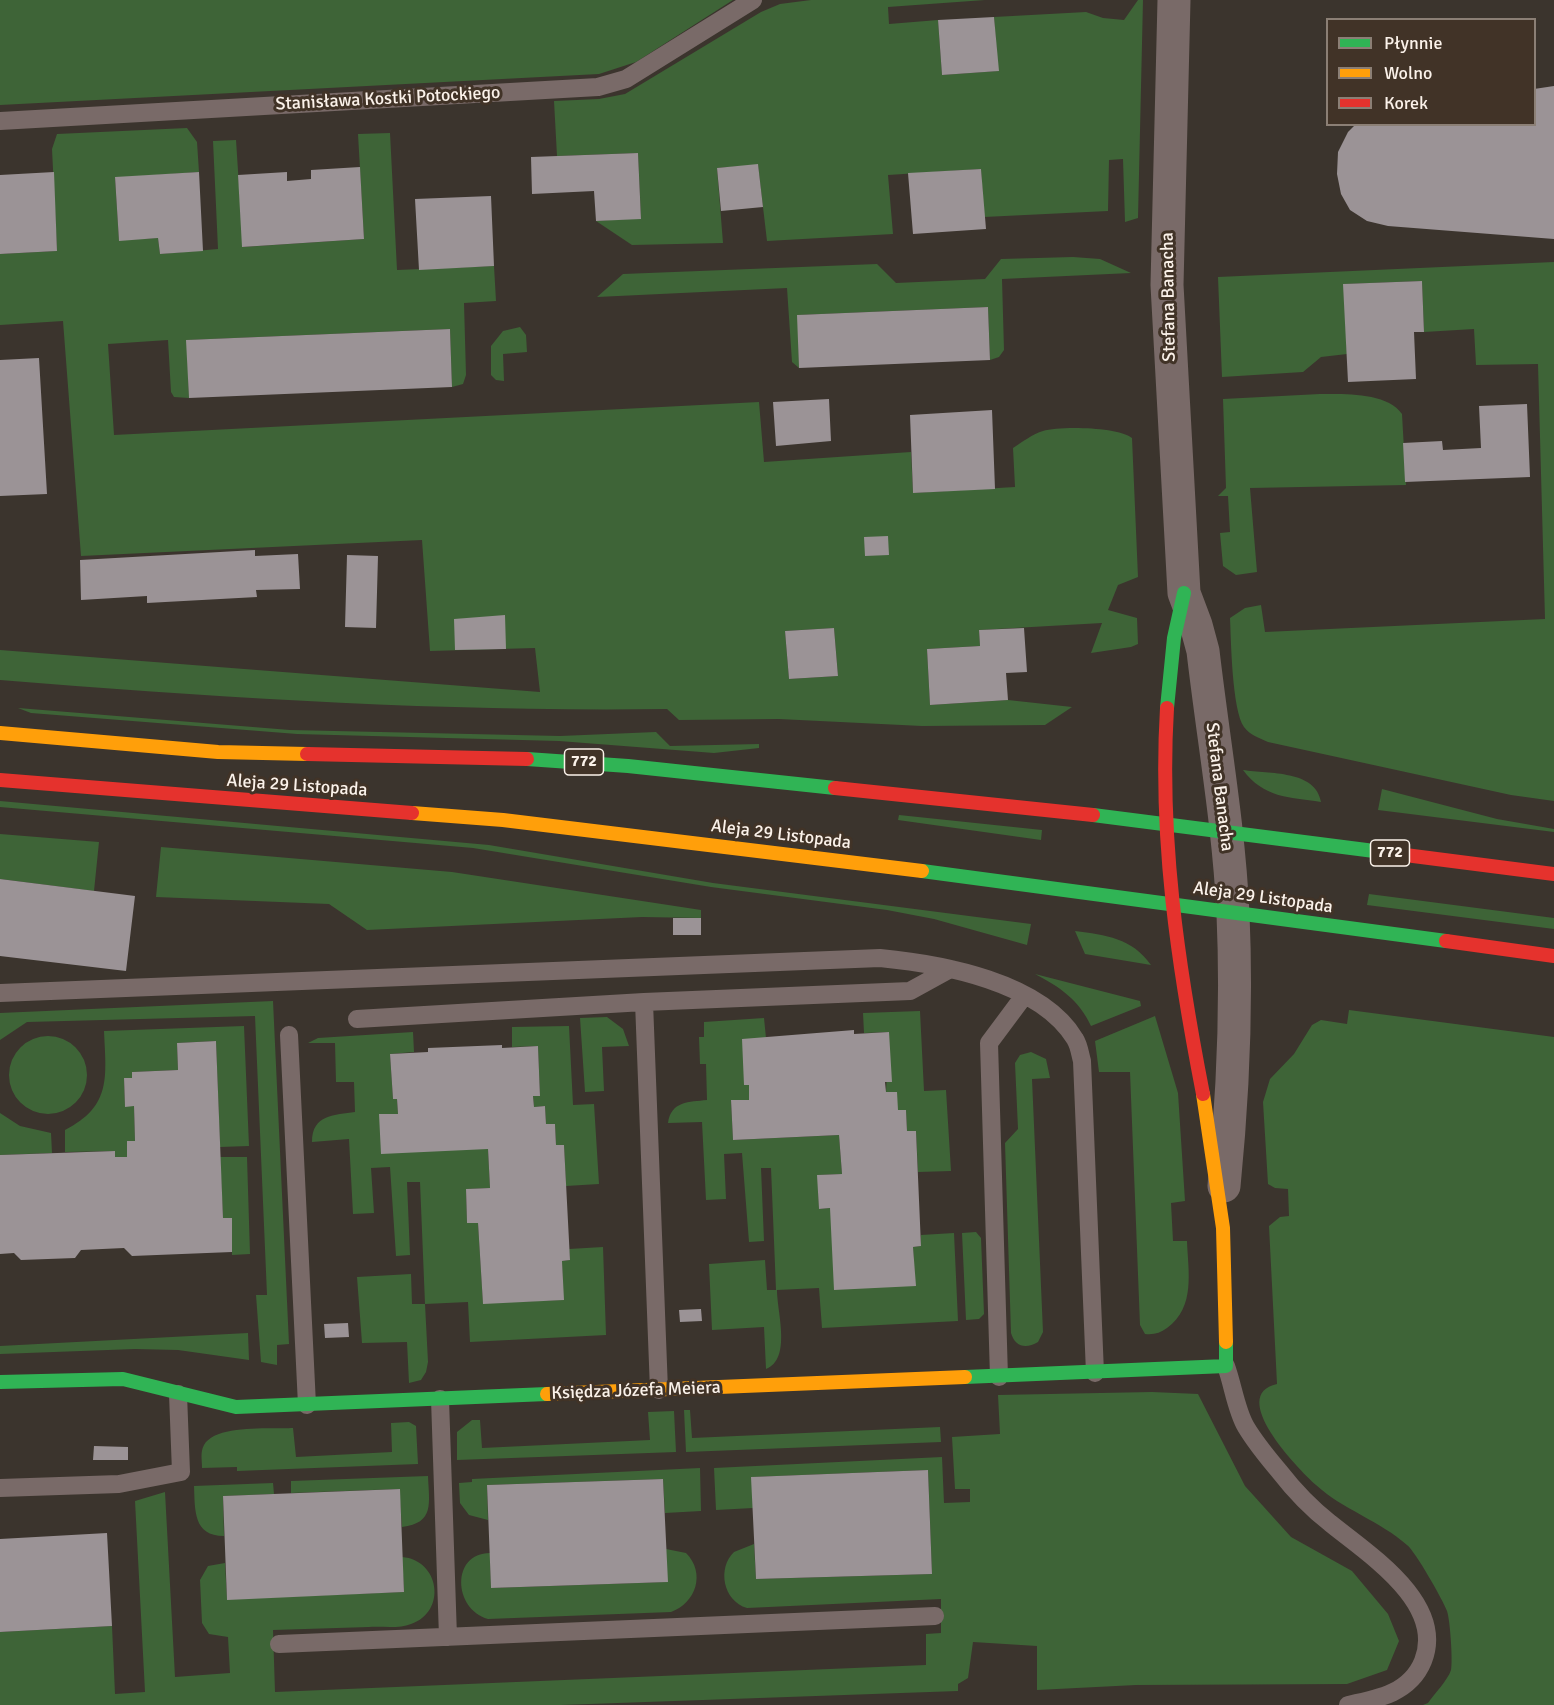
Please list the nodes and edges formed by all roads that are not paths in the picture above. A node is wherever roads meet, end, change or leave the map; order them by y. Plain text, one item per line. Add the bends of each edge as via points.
1 (753, 0) edge
2 (1174, 0) edge
3 (0, 121) edge
4 (1184, 593) junction
5 (0, 733) edge
6 (0, 780) edge
7 (1167, 824) junction
8 (1226, 831) junction
9 (1554, 874) edge
10 (1173, 903) junction
11 (1233, 912) junction
12 (1554, 956) edge
13 (950, 969) junction
14 (0, 993) edge
15 (1024, 996) junction
16 (644, 1002) junction
17 (357, 1019) dead end
18 (289, 1035) dead end
19 (1221, 1209) junction
20 (1226, 1366) junction
21 (1095, 1373) junction
22 (999, 1377) junction
23 (0, 1382) edge
24 (659, 1390) junction
25 (178, 1394) junction
26 (440, 1399) junction
27 (307, 1405) junction
28 (0, 1488) edge
29 (935, 1616) dead end
30 (448, 1637) junction
31 (279, 1644) dead end
32 (1348, 1705) edge

1 - 3 lane, Stanisława Kostki Potockiego via 626,79 598,87
2 - 4 street, Stefana Banacha via 1167,262
4 - 7 main road, Stefana Banacha via 1171,655 1165,741
4 - 8 street, Stefana Banacha via 1203,651
5 - 7 main road, Aleja 29 Listopada / 772 via 239,753 584,762
6 - 10 main road, Aleja 29 Listopada via 503,820
7 - 8 main road, Aleja 29 Listopada / 772
7 - 10 main road, Stefana Banacha
8 - 9 main road, Aleja 29 Listopada / 772
8 - 11 street, Stefana Banacha
10 - 11 main road, Aleja 29 Listopada
10 - 19 main road, Stefana Banacha via 1184,993 1203,1084
11 - 12 main road, Aleja 29 Listopada
11 - 19 street, Stefana Banacha via 1232,1106
13 - 14 lane via 880,958
13 - 15 lane
13 - 16 lane via 910,991
15 - 21 lane via 1061,1020 1077,1041 1082,1061
15 - 22 lane via 989,1042
16 - 17 lane
16 - 24 lane
18 - 27 lane
19 - 20 main road, Stefana Banacha
20 - 21 main road, Księdza Józefa Meiera
20 - 32 lane via 1245,1426 1280,1472 1328,1521 1402,1584 1424,1619 1426,1654 1411,1680 1382,1699
21 - 22 main road, Księdza Józefa Meiera
22 - 24 main road, Księdza Józefa Meiera
23 - 25 main road, Księdza Józefa Meiera via 123,1379
24 - 26 main road, Księdza Józefa Meiera
25 - 27 main road, Księdza Józefa Meiera via 236,1407
25 - 28 lane via 181,1472 119,1484
26 - 27 main road, Księdza Józefa Meiera
26 - 30 lane
29 - 30 lane
30 - 31 lane

